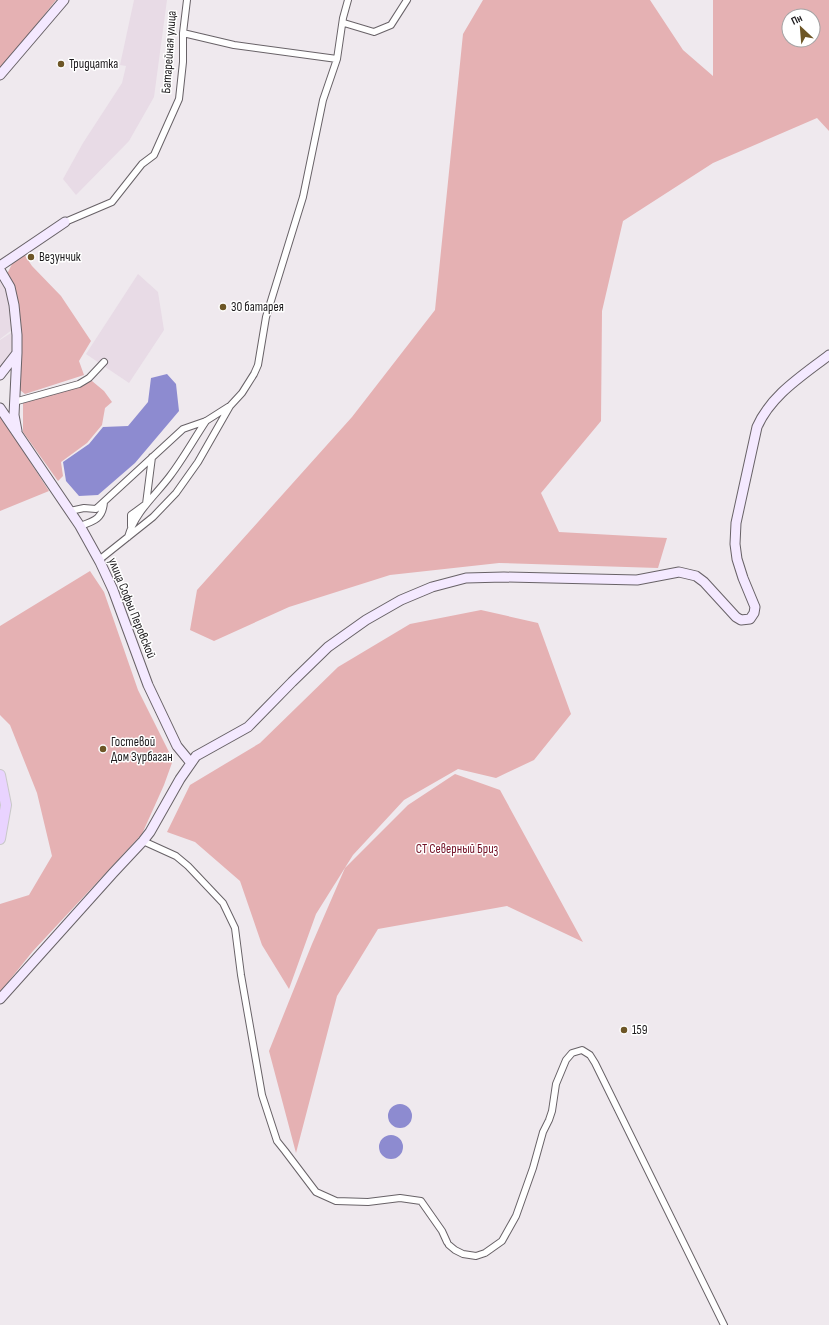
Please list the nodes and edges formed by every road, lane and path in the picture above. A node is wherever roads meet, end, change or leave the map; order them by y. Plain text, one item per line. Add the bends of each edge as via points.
1 (64, 0) edge
2 (187, 0) edge
3 (348, 0) edge
4 (407, 0) edge
5 (344, 23) dead end
6 (183, 33) junction
7 (337, 60) junction
8 (0, 75) edge
9 (65, 222) joint
10 (0, 266) edge
11 (0, 270) edge
12 (17, 353) junction
13 (829, 355) edge
14 (104, 362) dead end
15 (0, 375) edge
16 (14, 402) junction
17 (230, 406) junction
18 (0, 408) edge
19 (206, 421) junction
20 (18, 436) junction
21 (152, 457) junction
22 (104, 502) junction
23 (146, 504) junction
24 (70, 511) junction
25 (80, 526) junction
26 (128, 537) junction
27 (99, 560) junction
28 (217, 744) junction
29 (177, 746) junction
30 (191, 763) junction
31 (0, 774) edge
32 (180, 779) junction
33 (0, 839) edge
34 (143, 841) junction
35 (0, 999) edge
36 (724, 1325) edge

1 - 8 main road
2 - 6 street, Батарейная улица
3 - 7 street
4 - 5 street via 391,25 374,32
6 - 7 street via 234,45
6 - 9 street, Батарейная улица via 179,99 154,155 141,165 112,202
7 - 17 street via 323,100 303,197 266,317 258,365 242,393
9 - 10 main road
11 - 12 main road via 12,293 17,326
12 - 15 main road
12 - 16 main road
13 - 28 main road via 776,398 757,427 736,523 735,544 743,578 755,607 750,619 741,620 736,617 704,582 696,576 679,572 637,580 480,577 447,582 401,600 348,632 311,663 248,727
14 - 16 street via 89,378 78,384
16 - 20 main road
17 - 19 street
17 - 26 street via 198,462 176,493 153,517
18 - 20 main road, улица Софьи Перовской
19 - 21 street via 183,429
19 - 23 street via 170,476
20 - 24 main road, улица Софьи Перовской
21 - 22 street
21 - 23 street
22 - 24 street via 96,509
22 - 25 street via 103,511 94,522
23 - 26 street via 132,515
24 - 25 main road, улица Софьи Перовской
25 - 27 main road, улица Софьи Перовской
26 - 27 street
27 - 29 main road, улица Софьи Перовской via 113,590 148,685
28 - 29 main road via 196,752
28 - 30 main road via 196,756
29 - 30 main road, улица Софьи Перовской
29 - 32 main road via 183,761
30 - 32 main road
31 - 33 main road via 6,805
32 - 34 main road
34 - 35 main road
34 - 36 street via 176,856 223,903 235,928 262,1095 277,1141 316,1192 336,1201 368,1202 400,1198 421,1202 455,1250 470,1256 485,1252 502,1241 516,1216 552,1111 556,1084 564,1065 572,1053 586,1051 595,1063

